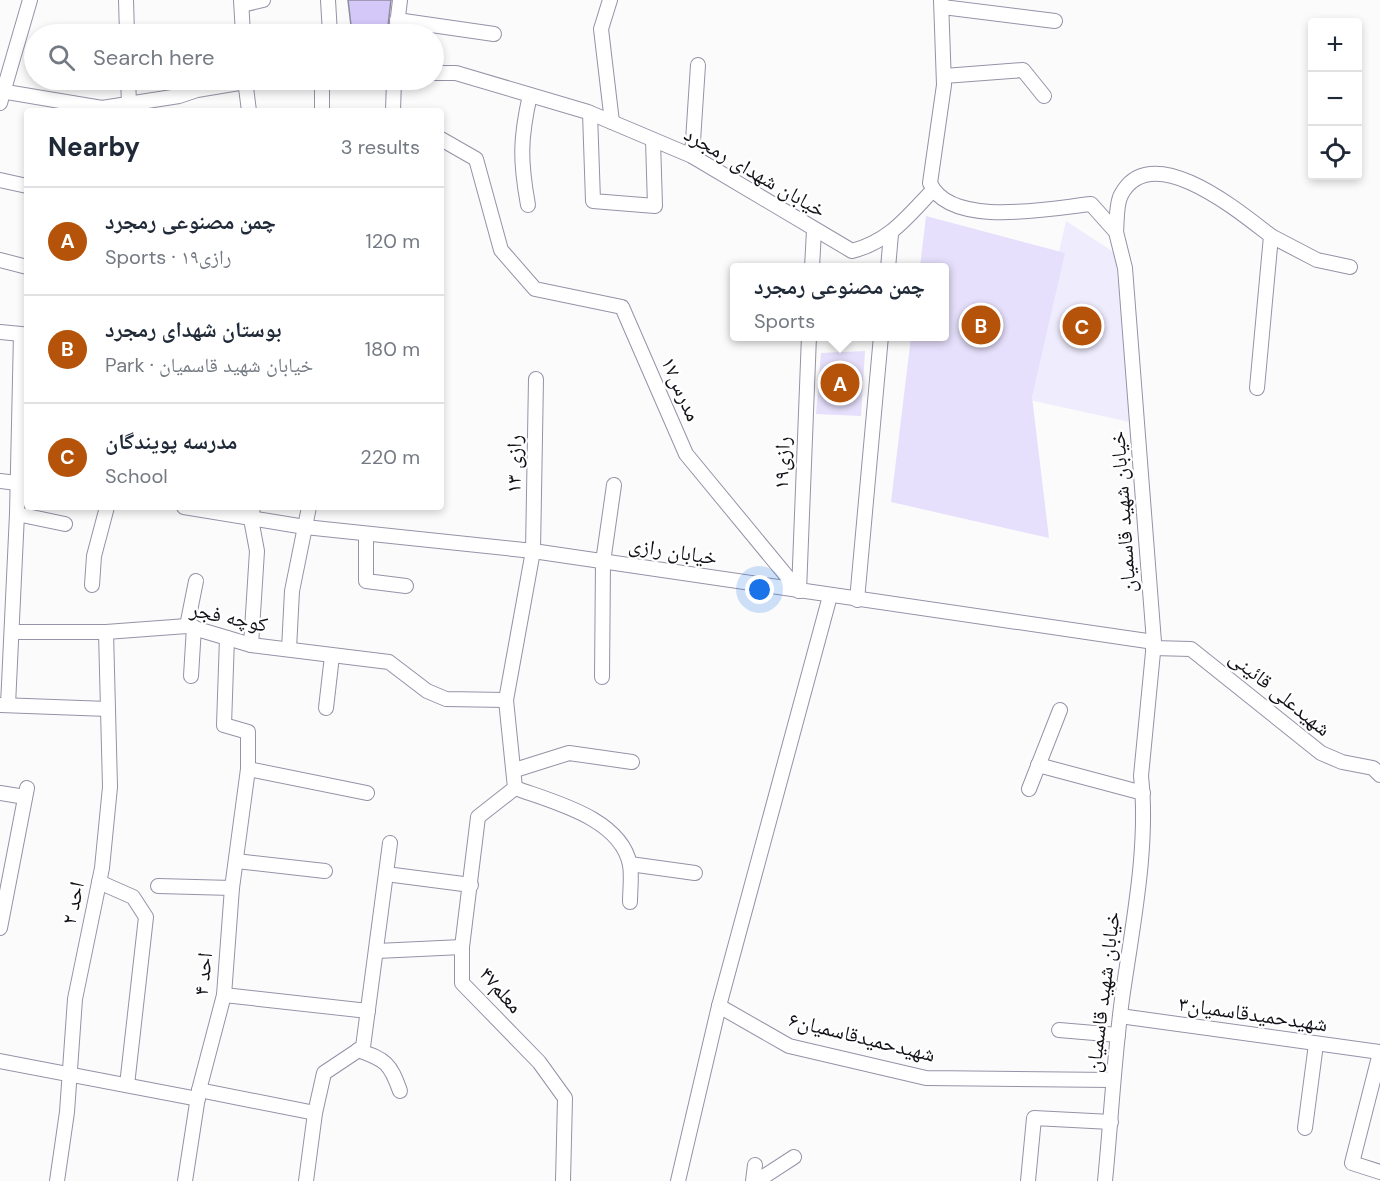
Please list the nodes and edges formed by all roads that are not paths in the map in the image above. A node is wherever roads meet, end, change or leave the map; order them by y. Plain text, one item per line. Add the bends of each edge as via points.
1 (29, 0) edge
2 (126, 0) edge
3 (263, 0) edge
4 (320, 0) edge
5 (328, 0) edge
6 (400, 0) edge
7 (610, 0) edge
8 (241, 2) edge
9 (942, 4) edge
10 (397, 20) junction
11 (1055, 21) dead end
12 (127, 24) edge
13 (242, 24) edge
14 (329, 24) edge
15 (397, 24) edge
16 (425, 24) edge
17 (444, 27) edge
18 (494, 34) dead end
19 (698, 65) dead end
20 (444, 73) edge
21 (944, 76) junction
22 (128, 90) edge
23 (182, 90) edge
24 (186, 90) edge
25 (246, 90) edge
26 (322, 90) edge
27 (394, 90) edge
28 (1, 95) edge
29 (531, 95) junction
30 (1044, 96) dead end
31 (129, 102) junction
32 (182, 108) edge
33 (249, 108) edge
34 (322, 108) edge
35 (393, 108) edge
36 (590, 113) junction
37 (612, 122) junction
38 (653, 140) junction
39 (444, 141) edge
40 (692, 156) junction
41 (0, 180) edge
42 (24, 185) edge
43 (933, 190) junction
44 (528, 206) dead end
45 (814, 230) junction
46 (1116, 232) junction
47 (891, 234) junction
48 (1272, 236) junction
49 (0, 260) edge
50 (812, 263) edge
51 (888, 263) edge
52 (24, 266) edge
53 (1350, 267) dead end
54 (0, 332) edge
55 (24, 332) edge
56 (809, 341) edge
57 (881, 341) edge
58 (536, 379) dead end
59 (1257, 388) dead end
60 (23, 465) edge
61 (0, 481) edge
62 (614, 484) dead end
63 (16, 488) junction
64 (106, 510) edge
65 (218, 510) edge
66 (308, 510) edge
67 (252, 513) edge
68 (17, 514) junction
69 (65, 524) dead end
70 (305, 527) junction
71 (366, 535) junction
72 (533, 551) junction
73 (603, 562) junction
74 (196, 581) dead end
75 (92, 585) dead end
76 (406, 586) dead end
77 (799, 591) junction
78 (830, 596) junction
79 (857, 600) junction
80 (190, 626) junction
81 (12, 632) junction
82 (106, 632) junction
83 (227, 638) junction
84 (251, 645) junction
85 (1154, 645) junction
86 (289, 650) junction
87 (332, 656) junction
88 (191, 676) dead end
89 (602, 677) dead end
90 (506, 700) junction
91 (4, 705) edge
92 (326, 708) dead end
93 (108, 710) junction
94 (1060, 710) dead end
95 (632, 762) dead end
96 (1038, 765) junction
97 (248, 769) junction
98 (515, 770) junction
99 (1380, 775) edge
100 (515, 788) junction
101 (1029, 789) dead end
102 (0, 793) edge
103 (367, 793) dead end
104 (1143, 793) junction
105 (390, 843) dead end
106 (236, 861) junction
107 (630, 864) junction
108 (5, 869) edge
109 (325, 871) dead end
110 (695, 873) dead end
111 (386, 874) junction
112 (99, 882) junction
113 (471, 885) junction
114 (158, 886) dead end
115 (232, 888) junction
116 (630, 902) dead end
117 (0, 928) edge
118 (462, 947) junction
119 (377, 951) junction
120 (224, 995) junction
121 (719, 1006) junction
122 (368, 1011) junction
123 (1120, 1016) junction
124 (1059, 1030) dead end
125 (1118, 1035) junction
126 (1316, 1044) junction
127 (358, 1050) junction
128 (1380, 1053) edge
129 (0, 1061) edge
130 (68, 1072) junction
131 (1112, 1080) junction
132 (127, 1085) junction
133 (400, 1091) dead end
134 (198, 1095) junction
135 (315, 1113) junction
136 (1111, 1122) junction
137 (1305, 1128) dead end
138 (794, 1157) dead end
139 (755, 1165) dead end
140 (1380, 1172) edge
141 (57, 1181) edge
142 (185, 1181) edge
143 (306, 1181) edge
144 (563, 1181) edge
145 (678, 1181) edge
146 (755, 1181) edge
147 (1028, 1181) edge
148 (1105, 1181) edge

1 - 28 street
2 - 12 street
3 - 8 street
4 - 5 street
5 - 14 street
6 - 10 street
7 - 37 street via 601,29
8 - 13 street
9 - 11 street
9 - 21 street
10 - 15 street
10 - 16 street
17 - 18 street
19 - 40 street
20 - 29 street, خیابان شهدای رمجرد
21 - 30 street via 1023,70
21 - 43 street via 930,183
22 - 31 street
23 - 31 street
24 - 32 street
25 - 33 street
26 - 34 street
27 - 35 street
28 - 31 street via 102,108
29 - 36 street, خیابان شهدای رمجرد
29 - 44 street via 522,133 521,167
36 - 37 street, خیابان شهدای رمجرد
36 - 38 street via 594,201 655,206
37 - 38 street, خیابان شهدای رمجرد
38 - 40 street, خیابان شهدای رمجرد
39 - 77 street, مدرس۱۷ via 476,159 501,250 535,289 622,307 686,454
40 - 45 street, خیابان شهدای رمجرد
41 - 42 street
43 - 46 street, خیابان شهید قاسمیان via 967,210 1012,213 1091,204
43 - 47 street, خیابان شهدای رمجرد
45 - 47 street, خیابان شهدای رمجرد via 852,251 872,246
45 - 50 street
46 - 48 street via 1121,196 1137,178 1159,173 1181,178 1220,197
46 - 85 street, خیابان شهید قاسمیان via 1125,268
47 - 51 street
48 - 53 street via 1317,260
48 - 59 street
49 - 52 street
54 - 55 street
55 - 60 street
56 - 77 street, رازی۱۹
57 - 79 street
58 - 72 street, رازی ۱۳
60 - 63 street
61 - 63 street
62 - 73 street
63 - 68 street
64 - 75 street via 94,556
65 - 67 street, خیابان رازی
66 - 70 street
67 - 70 street, خیابان رازی
67 - 84 street via 257,551
68 - 69 street
68 - 81 street
70 - 71 street, خیابان رازی
70 - 86 street via 292,591
71 - 72 street, خیابان رازی
71 - 76 street via 366,581
72 - 73 street, خیابان رازی
72 - 90 street, رازی ۱۳
73 - 77 street, خیابان رازی
73 - 89 street
74 - 80 street
77 - 78 street, خیابان رازی
78 - 79 street, خیابان رازی
78 - 121 street
79 - 85 street, خیابان رازی
80 - 82 street, کوچه فجر
80 - 83 street, کوچه فجر
80 - 88 street
81 - 82 street, کوچه فجر
81 - 91 street
82 - 93 street, احد ۲
83 - 84 street, کوچه فجر
83 - 97 street, احد ۴ via 224,725 248,732
84 - 86 street, کوچه فجر
85 - 99 street, شهیدعلی قائینی via 1191,649 1321,753 1372,768
85 - 104 street, خیابان شهید قاسمیان via 1141,776
86 - 87 street, کوچه فجر
87 - 90 street, کوچه فجر via 389,662 427,691 446,699
87 - 92 street
90 - 98 street, رازی ۱۳
91 - 93 street
93 - 112 street, احد ۲ via 110,787
94 - 96 street
95 - 98 street via 570,753
96 - 101 street
96 - 104 street
97 - 103 street
97 - 106 street, احد ۴
98 - 100 street, رازی ۱۳
100 - 107 street via 582,812 618,839
100 - 113 street, معلم۴۷ via 478,817
102 - 108 street via 26,792
104 - 123 street, خیابان شهید قاسمیان via 1139,875
105 - 111 street
106 - 109 street
106 - 115 street, احد ۴
107 - 110 street
107 - 116 street
108 - 117 street
111 - 113 street
111 - 119 street
112 - 130 street, احد ۲ via 75,999
112 - 132 street via 133,897 146,917
113 - 118 street, معلم۴۷
114 - 115 street
115 - 120 street, احد ۴
118 - 119 street
118 - 144 street, معلم۴۷ via 462,983 539,1062 565,1098
119 - 122 street
120 - 122 street
120 - 134 street, احد ۴
121 - 131 street, شهیدحمیدقاسمیان۶ via 789,1046 926,1078
121 - 145 street
122 - 127 street via 363,1047
123 - 125 street, خیابان شهید قاسمیان
123 - 126 street, شهیدحمیدقاسمیان۳
124 - 125 street
125 - 131 street, خیابان شهید قاسمیان
126 - 128 street, شهیدحمیدقاسمیان۳
126 - 137 street
127 - 133 street via 392,1067
127 - 135 street via 324,1072
128 - 140 street via 1352,1163
129 - 130 street
130 - 132 street
130 - 141 street, احد ۲ via 67,1112
131 - 136 street, خیابان شهید قاسمیان
132 - 134 street
134 - 135 street
134 - 142 street, احد ۴
135 - 143 street
136 - 147 street via 1034,1118
136 - 148 street, خیابان شهید قاسمیان
138 - 146 street
139 - 146 street

